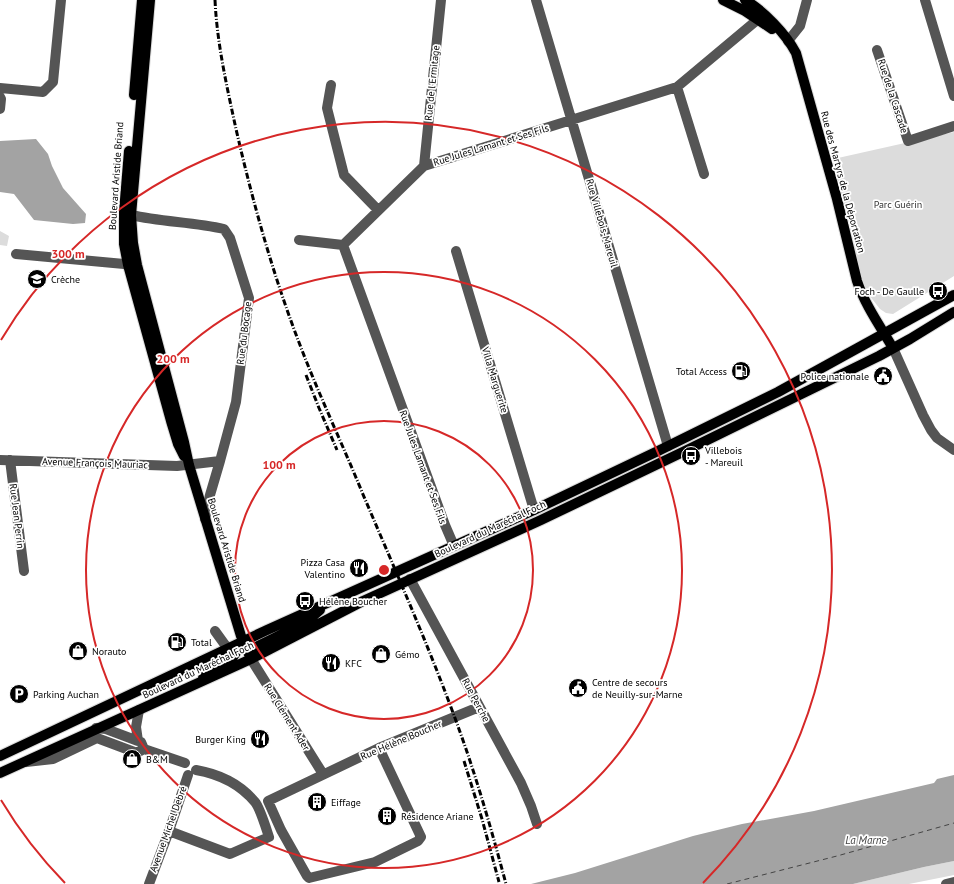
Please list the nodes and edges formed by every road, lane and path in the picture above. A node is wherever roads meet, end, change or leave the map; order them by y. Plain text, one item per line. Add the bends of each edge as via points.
1 (61, 0) edge
2 (142, 0) edge
3 (150, 0) edge
4 (441, 0) edge
5 (536, 0) edge
6 (723, 0) edge
7 (745, 0) edge
8 (807, 0) edge
9 (925, 0) edge
10 (737, 2) edge
11 (763, 15) junction
12 (788, 41) junction
13 (877, 50) dead end
14 (331, 85) dead end
15 (677, 87) junction
16 (0, 88) edge
17 (954, 96) edge
18 (0, 97) edge
19 (0, 109) edge
20 (572, 120) junction
21 (954, 126) edge
22 (424, 166) junction
23 (704, 174) dead end
24 (378, 210) junction
25 (131, 215) junction
26 (299, 240) dead end
27 (343, 245) junction
28 (456, 251) dead end
29 (16, 254) dead end
30 (132, 265) junction
31 (954, 295) edge
32 (954, 312) edge
33 (887, 338) junction
34 (668, 446) junction
35 (954, 450) edge
36 (5, 460) edge
37 (220, 461) junction
38 (189, 465) junction
39 (534, 510) junction
40 (205, 519) junction
41 (454, 546) junction
42 (24, 571) dead end
43 (410, 579) junction
44 (331, 601) junction
45 (215, 631) dead end
46 (243, 642) junction
47 (228, 649) junction
48 (251, 659) junction
49 (200, 682) junction
50 (479, 707) junction
51 (139, 710) junction
52 (90, 714) junction
53 (97, 733) junction
54 (138, 741) junction
55 (379, 748) junction
56 (144, 749) junction
57 (0, 756) edge
58 (192, 772) junction
59 (0, 774) edge
60 (324, 774) junction
61 (537, 824) dead end
62 (168, 831) junction
63 (954, 882) edge
64 (149, 884) edge
65 (946, 884) edge

1 - 16 street via 53,82 43,92
2 - 30 main road, Boulevard Aristide Briand via 124,212 124,244
3 - 25 main road, Boulevard Aristide Briand
4 - 22 street, Rue de l'Ermitage
5 - 20 street, Rue Villebois-Mareuil
6 - 10 main road
7 - 11 main road
8 - 12 street via 800,26
9 - 17 street
10 - 11 main road
11 - 12 main road, Rue des Martyrs de la Déportation
11 - 15 street, Rue Jules Lamant et Ses Fils
12 - 33 main road, Rue des Martyrs de la Déportation via 798,61 857,281
13 - 21 street, Rue de la Cascade via 908,141
14 - 24 street via 327,108 344,175
15 - 20 street, Rue Jules Lamant et Ses Fils
15 - 23 street
18 - 19 street
20 - 22 street, Rue Jules Lamant et Ses Fils
20 - 34 street, Rue Villebois-Mareuil
22 - 24 street, Rue Jules Lamant et Ses Fils
24 - 27 street, Rue Jules Lamant et Ses Fils
25 - 30 main road, Boulevard Aristide Briand
25 - 37 street, Rue du Bocage via 224,229 230,238 249,298 236,402
26 - 27 street
27 - 41 street, Rue Jules Lamant et Ses Fils via 444,526
28 - 39 street, Villa Marguerite
29 - 30 street
30 - 38 main road, Boulevard Aristide Briand via 178,444
31 - 33 main road
32 - 33 main road
33 - 34 main road, Boulevard du Maréchal Foch
33 - 35 street via 931,430 937,438
33 - 43 main road, Boulevard du Maréchal Foch via 820,386 541,520
34 - 39 main road, Boulevard du Maréchal Foch
36 - 38 street, Avenue François Mauriac
36 - 42 street, Rue Jean Perrin
37 - 38 street
37 - 40 street, Rue du Bocage
38 - 40 main road, Boulevard Aristide Briand
39 - 41 main road, Boulevard du Maréchal Foch
40 - 46 main road, Boulevard Aristide Briand
41 - 44 main road, Boulevard du Maréchal Foch
43 - 48 main road, Boulevard du Maréchal Foch
43 - 50 street, Rue Perche
44 - 46 main road, Boulevard du Maréchal Foch
44 - 48 main road via 305,623 258,646
45 - 47 street
46 - 47 main road, Boulevard du Maréchal Foch
46 - 48 main road, Boulevard Aristide Briand
46 - 49 main road via 233,657 214,666
47 - 52 main road, Boulevard du Maréchal Foch
48 - 49 main road, Boulevard du Maréchal Foch
48 - 60 street, Rue Clément Ader
49 - 51 main road, Boulevard du Maréchal Foch
50 - 55 street, Rue Hélène Boucher
50 - 61 street, Rue Perche via 521,783
51 - 53 main road, Boulevard du Maréchal Foch
51 - 54 street via 136,727
52 - 53 main road
52 - 57 main road, Boulevard du Maréchal Foch
53 - 54 street via 106,729
53 - 56 street via 137,753
53 - 59 main road, Boulevard du Maréchal Foch
54 - 56 street
55 - 60 street, Rue Hélène Boucher
55 - 60 street, Rue Hélène Boucher via 421,837 418,841 375,862 309,878 281,830 268,801
56 - 58 street via 185,763 183,770
58 - 62 street, Avenue Michel Debré
58 - 62 street via 227,779 236,784 256,803 269,837 230,854
62 - 64 street, Avenue Michel Debré
63 - 65 street

